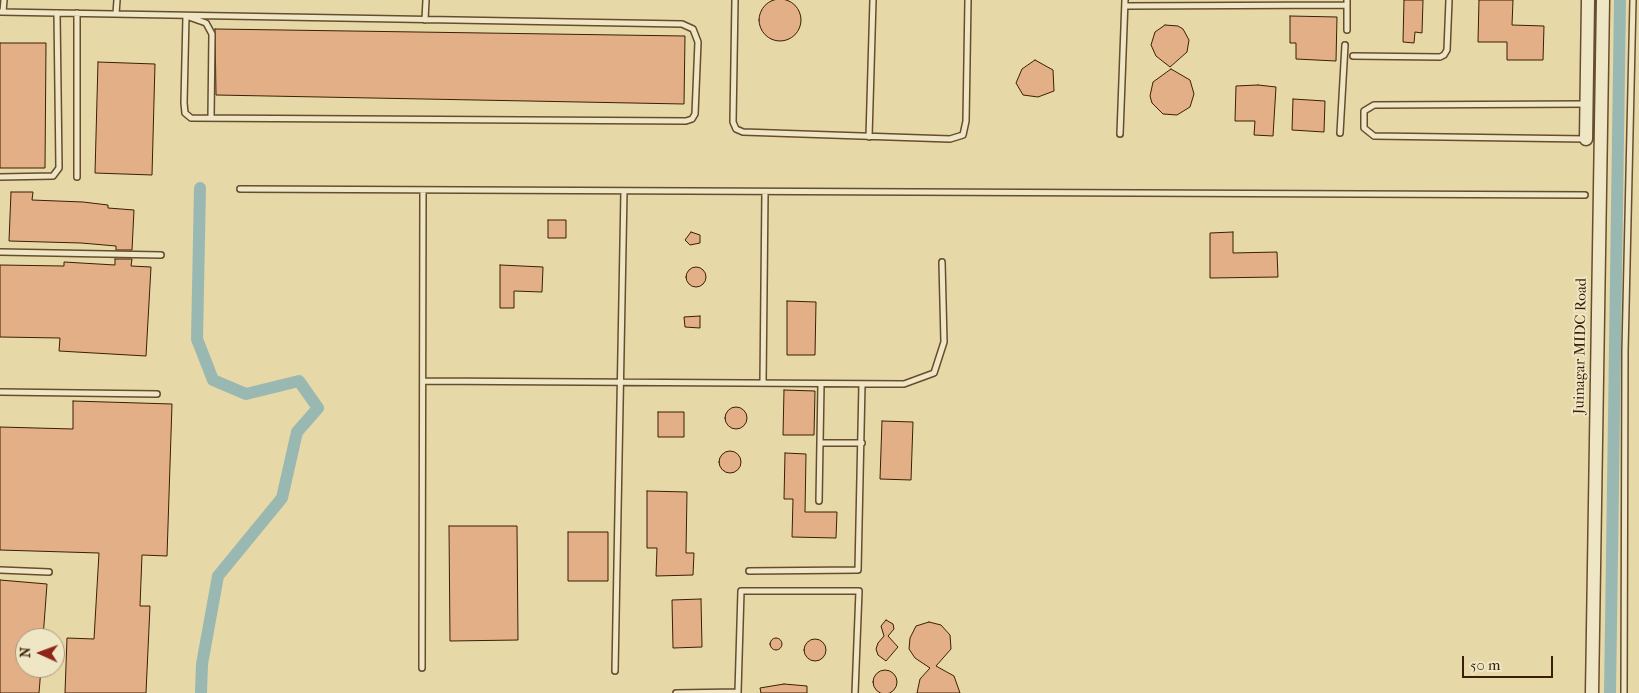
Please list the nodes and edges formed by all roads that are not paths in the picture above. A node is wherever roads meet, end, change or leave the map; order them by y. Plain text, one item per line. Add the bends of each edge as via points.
1 (4, 0) edge
2 (117, 0) edge
3 (426, 0) edge
4 (735, 0) edge
5 (874, 0) edge
6 (968, 0) edge
7 (1449, 0) edge
8 (1588, 0) edge
9 (1603, 0) edge
10 (1633, 0) edge
11 (1347, 2) edge
12 (1125, 3) edge
13 (2, 12) edge
14 (57, 13) junction
15 (77, 14) junction
16 (116, 14) junction
17 (186, 16) junction
18 (425, 20) junction
19 (1346, 30) dead end
20 (1345, 45) dead end
21 (1353, 56) dead end
22 (1587, 104) junction
23 (211, 118) junction
24 (1340, 133) dead end
25 (1120, 134) dead end
26 (869, 137) junction
27 (1586, 139) joint
28 (0, 177) edge
29 (77, 177) dead end
30 (240, 189) dead end
31 (424, 190) junction
32 (624, 191) junction
33 (765, 192) junction
34 (1585, 195) dead end
35 (0, 252) edge
36 (161, 254) dead end
37 (942, 262) dead end
38 (423, 381) junction
39 (621, 382) junction
40 (763, 383) junction
41 (821, 384) junction
42 (862, 384) junction
43 (0, 392) edge
44 (157, 394) dead end
45 (821, 443) junction
46 (862, 443) junction
47 (819, 502) dead end
48 (0, 570) edge
49 (749, 571) dead end
50 (48, 572) dead end
51 (422, 668) dead end
52 (615, 671) dead end
53 (676, 693) edge
54 (855, 693) edge
55 (1592, 693) edge
56 (1624, 693) edge

1 - 13 lane
2 - 16 lane
3 - 18 lane
4 - 26 lane via 733,122 736,130
5 - 26 lane
6 - 26 lane via 963,135 950,139
7 - 21 lane via 1447,50 1444,55
8 - 22 street
9 - 55 street, Juinagar MIDC Road
10 - 56 lane via 1625,351
11 - 12 lane
11 - 19 lane
12 - 25 lane
13 - 14 lane
14 - 15 lane
14 - 28 lane via 59,168 53,176
15 - 16 lane
15 - 29 lane
16 - 17 lane
17 - 18 lane
17 - 23 lane via 206,23 212,34
17 - 23 lane via 185,113 191,118
18 - 23 lane via 682,24 693,28 698,42 695,114 686,121
20 - 24 lane
22 - 27 street
22 - 27 lane via 1374,105 1364,111 1364,128 1374,136
30 - 31 lane
31 - 32 lane
31 - 38 lane
32 - 33 lane
32 - 39 lane
33 - 34 lane
33 - 40 lane
35 - 36 lane
37 - 42 lane via 944,342 934,373 904,384
38 - 39 lane
38 - 51 lane
39 - 40 lane
39 - 52 lane
40 - 41 lane
41 - 42 lane
41 - 45 lane
42 - 46 lane
43 - 44 lane
45 - 46 lane
45 - 47 lane
46 - 49 lane via 858,570
48 - 50 lane
53 - 54 lane via 738,692 741,590 858,591

